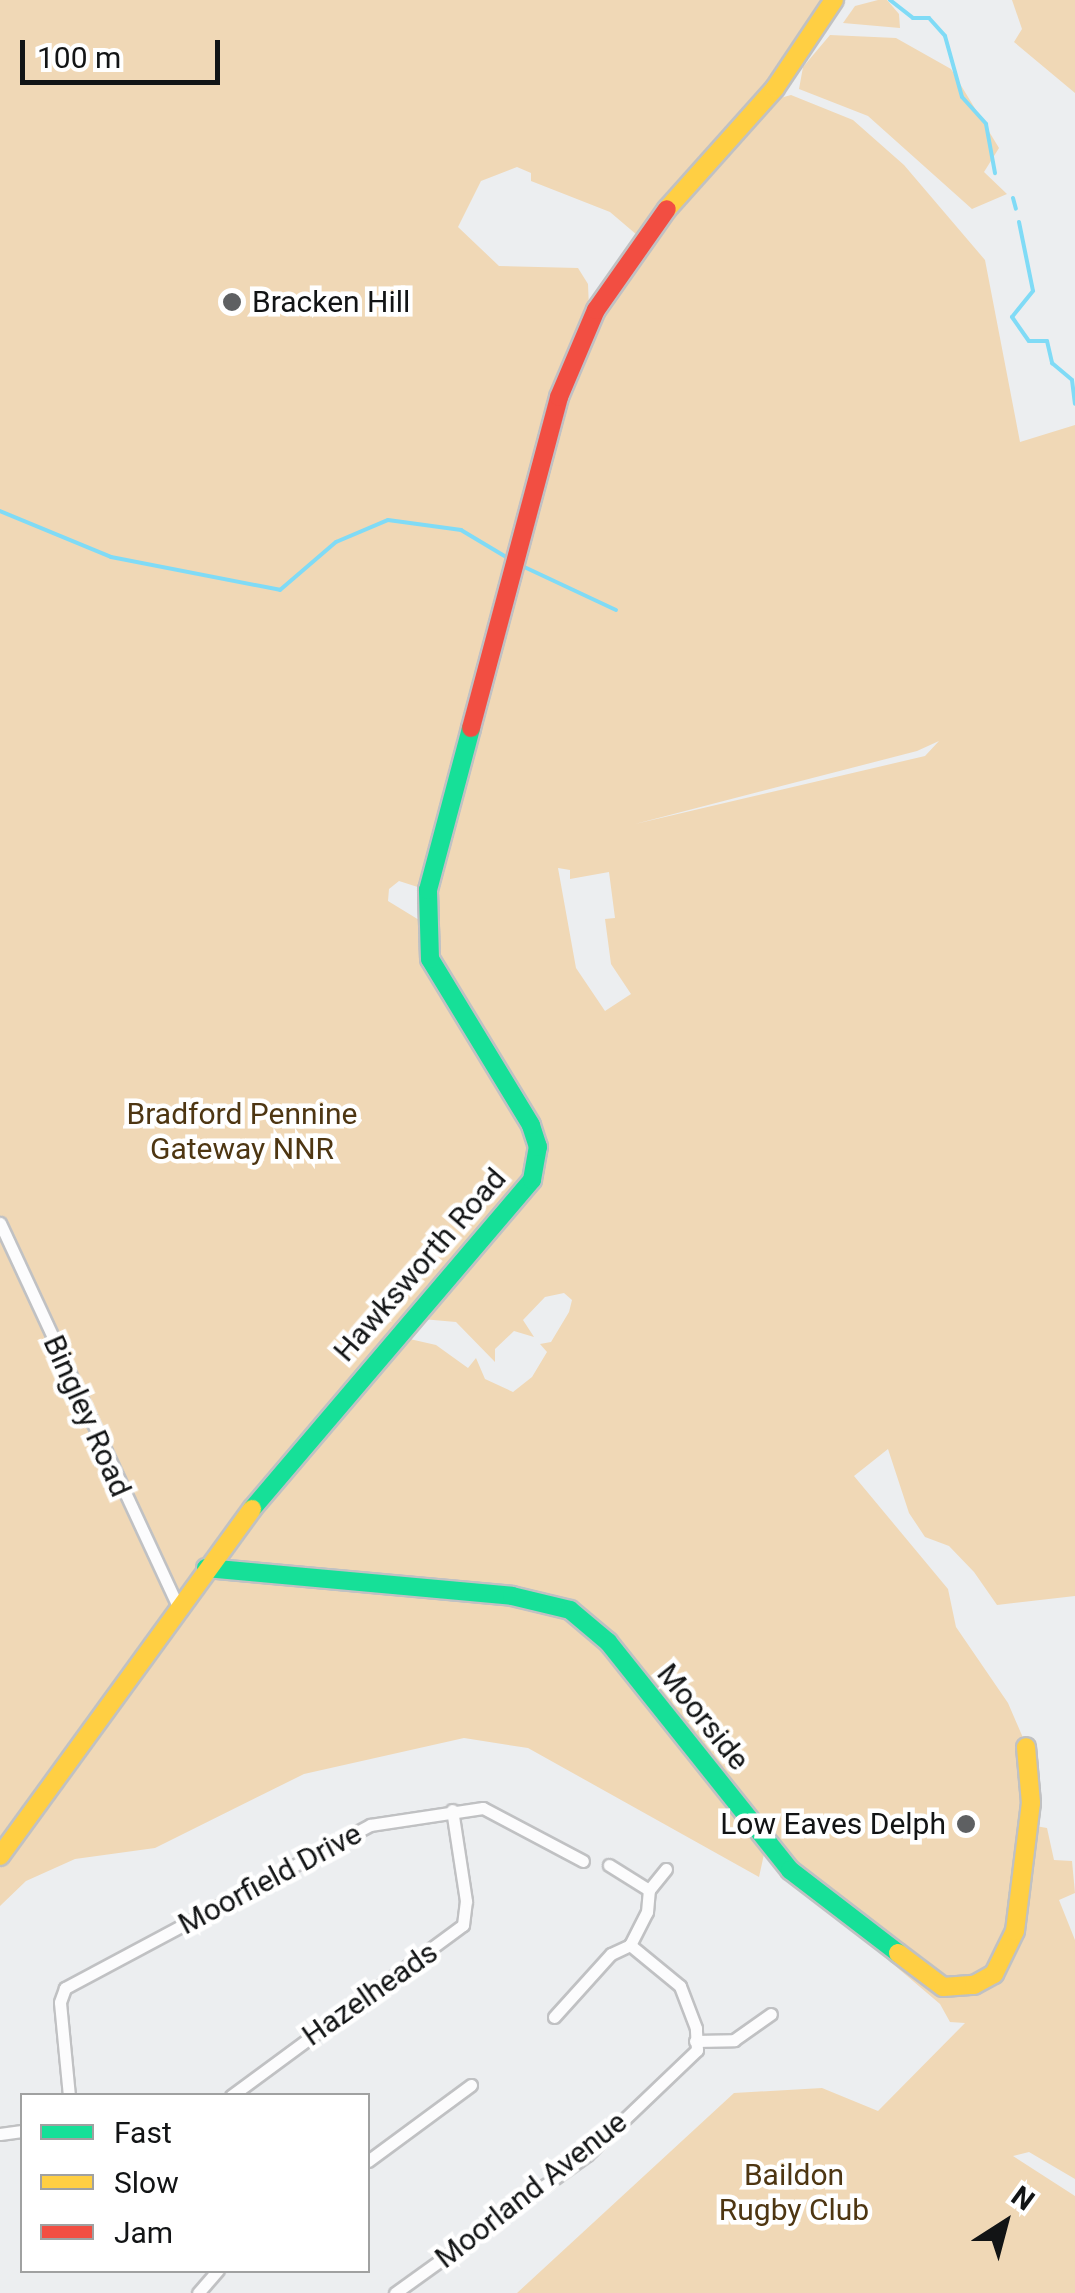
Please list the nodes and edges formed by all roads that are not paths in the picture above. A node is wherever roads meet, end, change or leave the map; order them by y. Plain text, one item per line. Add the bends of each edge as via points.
1 (834, 0) edge
2 (0, 1223) edge
3 (206, 1568) junction
4 (178, 1606) junction
5 (1026, 1747) dead end
6 (452, 1810) junction
7 (0, 1856) edge
8 (583, 1861) dead end
9 (609, 1865) dead end
10 (666, 1869) dead end
11 (649, 1890) junction
12 (630, 1945) junction
13 (771, 2014) dead end
14 (554, 2017) dead end
15 (695, 2041) junction
16 (471, 2084) dead end
17 (69, 2093) edge
18 (235, 2093) edge
19 (370, 2160) edge
20 (215, 2273) edge
21 (198, 2293) edge
22 (395, 2293) edge

1 - 3 street, Hawksworth Road via 775,88 642,238 600,301 559,397 428,890 424,924 436,976 532,1124 538,1161 532,1180 330,1410
2 - 4 street, Bingley Road
3 - 4 street, Hawksworth Road
3 - 5 street, Moorside via 512,1596 570,1610 608,1642 790,1870 942,1987 974,1985 994,1974 1015,1932 1031,1803
4 - 7 street, Hawksworth Road
6 - 8 street, Moorfield Drive via 484,1808
6 - 17 street, Moorfield Drive via 370,1825 65,1988 60,2002
6 - 18 street, Hazelheads via 466,1901 462,1925
9 - 11 street
10 - 11 street
11 - 12 street via 647,1912
12 - 14 street via 611,1954
12 - 15 street via 680,1986
13 - 15 street via 734,2040
15 - 22 street, Moorland Avenue via 697,2050 587,2155
16 - 19 street
20 - 21 street

